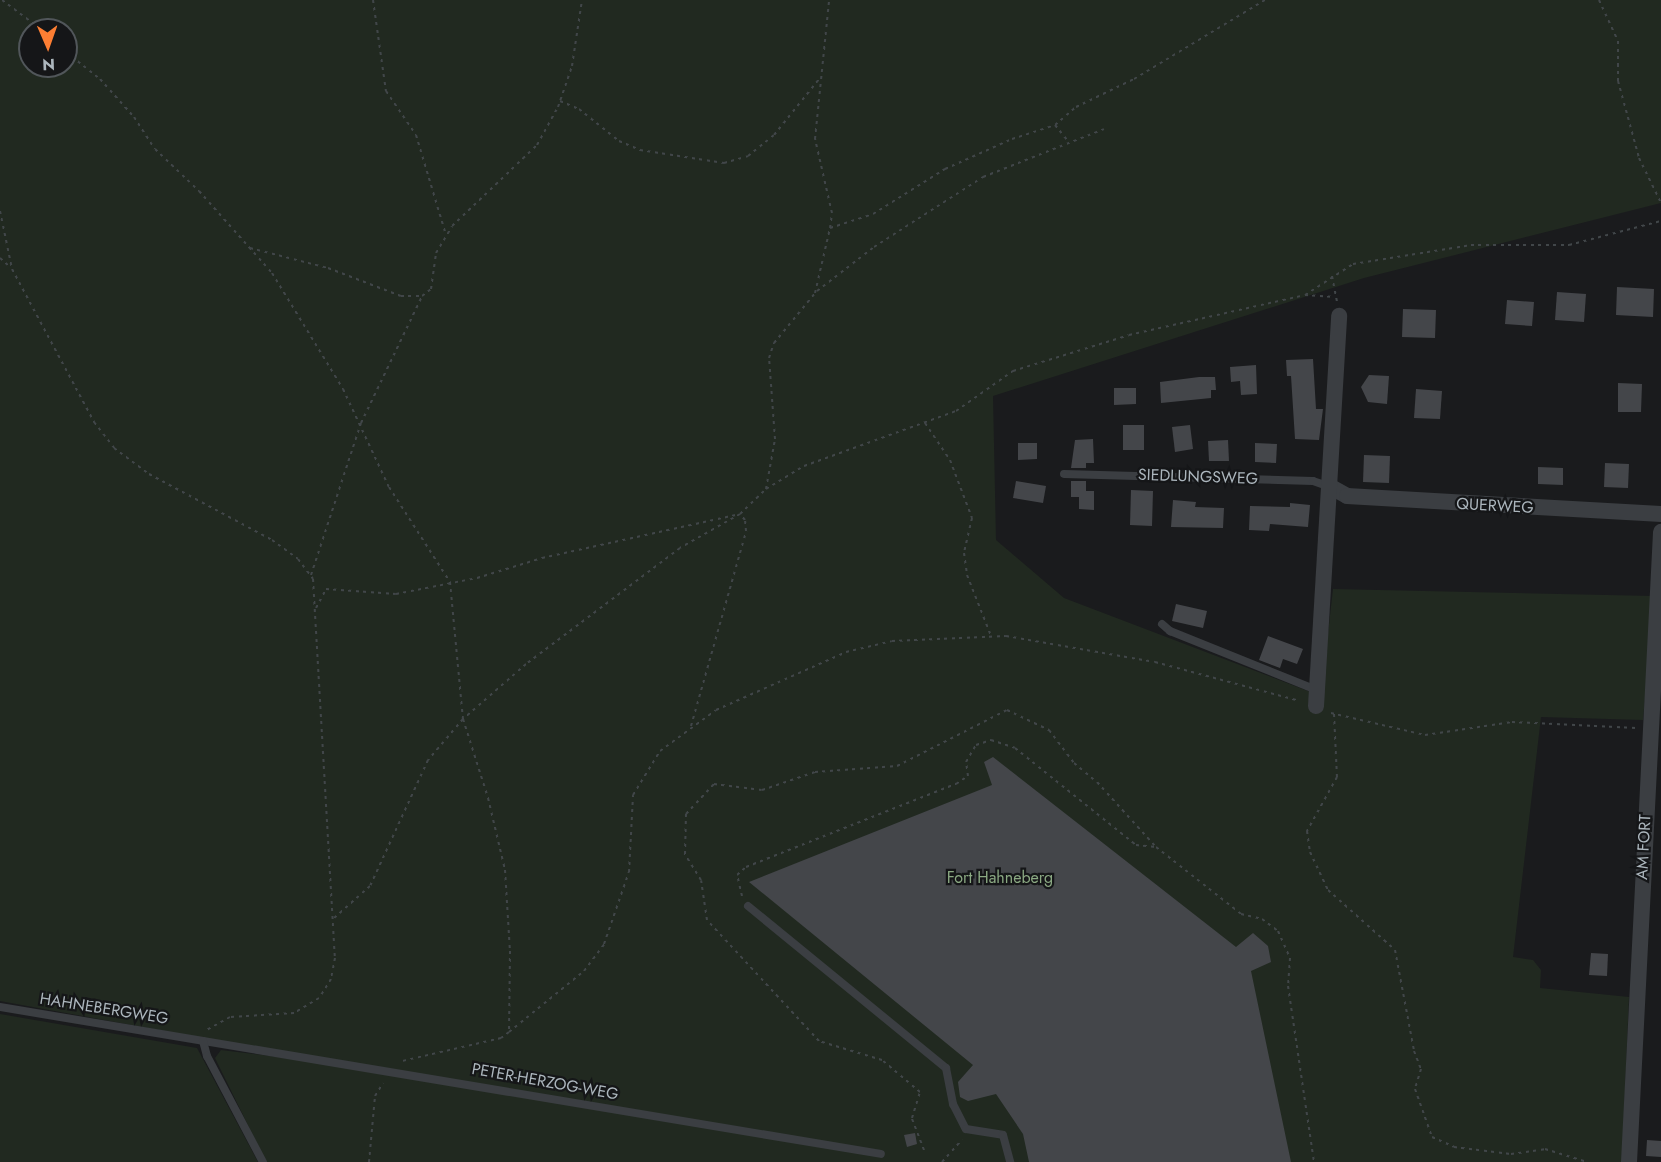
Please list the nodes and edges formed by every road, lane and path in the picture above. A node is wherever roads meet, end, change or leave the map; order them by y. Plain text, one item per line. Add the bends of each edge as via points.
1 (2, 0) edge
2 (373, 0) edge
3 (582, 0) edge
4 (829, 0) edge
5 (1265, 0) edge
6 (1599, 0) edge
7 (26, 18) edge
8 (78, 62) edge
9 (820, 78) junction
10 (560, 101) junction
11 (1055, 125) junction
12 (1104, 129) dead end
13 (1068, 142) junction
14 (1661, 203) edge
15 (0, 211) edge
16 (1661, 221) edge
17 (830, 228) junction
18 (446, 235) junction
19 (250, 248) junction
20 (0, 258) edge
21 (12, 269) junction
22 (1332, 276) junction
23 (815, 293) junction
24 (1305, 295) junction
25 (422, 296) junction
26 (1339, 316) dead end
27 (361, 423) junction
28 (924, 423) junction
29 (1064, 474) dead end
30 (1331, 487) junction
31 (766, 489) junction
32 (740, 514) junction
33 (1661, 514) edge
34 (1661, 532) edge
35 (310, 576) junction
36 (450, 582) junction
37 (316, 608) junction
38 (1162, 624) dead end
39 (991, 636) junction
40 (1316, 698) junction
41 (1334, 714) junction
42 (463, 719) junction
43 (691, 726) junction
44 (1649, 729) junction
45 (1156, 847) junction
46 (748, 906) joint
47 (333, 919) junction
48 (0, 1007) edge
49 (508, 1032) junction
50 (204, 1041) junction
51 (390, 1072) junction
52 (966, 1129) junction
53 (924, 1150) dead end
54 (881, 1154) dead end
55 (263, 1162) edge
56 (369, 1162) edge
57 (942, 1162) edge
58 (1010, 1162) edge
59 (1314, 1162) edge
60 (1587, 1162) edge
61 (1629, 1162) edge

1 - 7 path
2 - 18 path via 386,91 416,135
3 - 10 path via 572,66
4 - 9 path
5 - 11 path via 1134,79 1076,107
6 - 14 path via 1618,41 1618,81 1640,158
8 - 19 path via 100,79 134,117 155,149
9 - 10 path via 774,135 748,156 724,163 640,150 619,141 579,109
9 - 17 path via 815,139 832,213
10 - 18 path via 537,145
11 - 13 path
11 - 17 path via 945,169 873,214
12 - 13 path
13 - 23 path via 983,177 874,247
15 - 21 path
16 - 22 path via 1569,245 1471,245 1353,264
17 - 23 path
18 - 25 path via 436,253 431,289
19 - 25 path via 328,268 401,296
19 - 27 path via 278,283
20 - 21 path
21 - 35 path via 94,422 114,448 149,474 272,540 298,559
22 - 24 path
22 - 24 path via 1337,297
23 - 31 path via 774,343 769,358 775,439
24 - 28 path via 1129,335 1013,371 956,411
25 - 27 path
26 - 30 street
27 - 35 path
27 - 36 path via 389,487
28 - 31 path via 804,466
28 - 39 path via 950,460 972,518 964,553 967,575
29 - 30 lane, SIEDLUNGSWEG via 1313,481
30 - 33 street, QUERWEG via 1347,496
30 - 40 street
31 - 32 path
32 - 36 path
32 - 42 path via 671,555 526,664
32 - 43 path via 746,520 746,531
34 - 44 street, AM FORT
35 - 37 path
36 - 37 path via 396,594 327,589
36 - 42 path
37 - 47 path
38 - 40 lane
39 - 40 path via 1155,662
39 - 43 path via 892,641 846,652 741,697
40 - 41 path
41 - 44 path via 1425,735 1512,722
41 - 60 path via 1337,777 1307,831 1310,852 1328,890 1395,950 1421,1069 1415,1089 1432,1137 1454,1147 1511,1154 1545,1149
42 - 47 path via 428,760 370,886
42 - 49 path via 505,870 510,951
43 - 49 path via 660,751 633,795 629,872 604,944 584,971
44 - 61 street, AM FORT
45 - 46 path via 1136,845 1015,748 991,740 975,745 966,762 968,776 956,784 746,867 737,875 738,890
45 - 53 path via 1097,782 1074,763 1049,730 1007,710 897,766 815,772 762,790 714,784 686,814 685,854 702,880 707,920 819,1041 882,1060 920,1092 912,1118
45 - 59 path via 1241,914 1262,920 1278,931 1290,958 1288,986
46 - 52 lane via 946,1068 953,1104
47 - 50 path via 335,958 331,979 319,998 294,1013 218,1021 207,1029
48 - 50 lane, HAHNEBERGWEG
49 - 51 path via 501,1038 411,1057
50 - 51 lane, PETER-HERZOG-WEG
50 - 55 lane via 207,1056
51 - 54 lane, PETER-HERZOG-WEG
51 - 56 path via 375,1096
52 - 57 path via 960,1147
52 - 58 lane via 1003,1134

